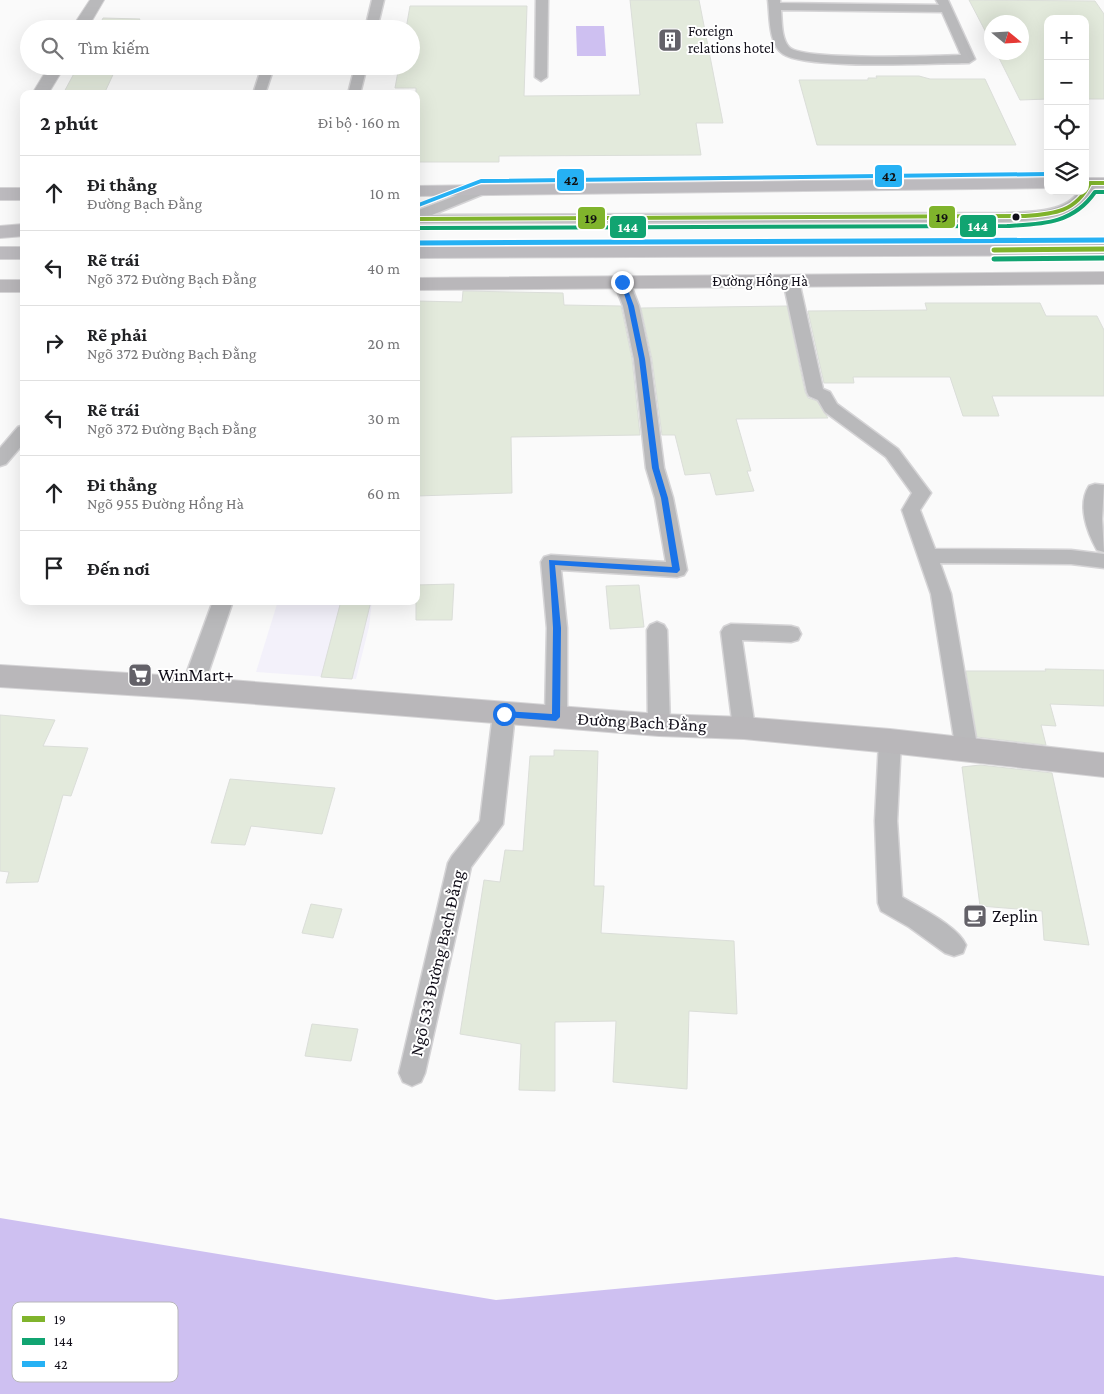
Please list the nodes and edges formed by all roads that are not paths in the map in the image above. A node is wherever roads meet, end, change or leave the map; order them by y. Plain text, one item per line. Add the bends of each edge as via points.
1 (96, 0) edge
2 (378, 0) edge
3 (542, 0) edge
4 (774, 3) edge
5 (944, 5) edge
6 (84, 20) edge
7 (372, 20) edge
8 (52, 75) edge
9 (265, 75) edge
10 (359, 75) edge
11 (541, 77) dead end
12 (42, 90) edge
13 (260, 90) edge
14 (355, 90) edge
15 (1044, 183) edge
16 (1093, 183) edge
17 (481, 190) junction
18 (420, 191) edge
19 (0, 194) edge
20 (20, 194) edge
21 (420, 215) edge
22 (420, 217) edge
23 (20, 230) edge
24 (0, 232) edge
25 (1104, 249) edge
26 (420, 252) edge
27 (0, 253) edge
28 (20, 253) edge
29 (1104, 278) edge
30 (791, 281) junction
31 (622, 282) junction
32 (420, 284) edge
33 (0, 286) edge
34 (20, 286) edge
35 (14, 436) edge
36 (0, 460) edge
37 (1104, 491) edge
38 (1104, 545) edge
39 (928, 556) junction
40 (1104, 561) edge
41 (222, 605) edge
42 (657, 630) dead end
43 (791, 634) dead end
44 (0, 676) edge
45 (192, 688) junction
46 (504, 714) junction
47 (556, 717) junction
48 (659, 725) junction
49 (744, 728) junction
50 (890, 741) junction
51 (967, 750) junction
52 (1104, 765) edge
53 (954, 945) dead end
54 (412, 1073) dead end

1 - 6 street
2 - 7 lane
3 - 11 lane
4 - 5 lane
4 - 5 lane via 780,45 788,53 798,56 969,59
8 - 12 street
9 - 13 lane
10 - 14 lane
15 - 17 main road
16 - 22 lane via 1072,206 1040,215 962,218
17 - 18 main road
17 - 21 lane
19 - 20 main road
23 - 24 main road
25 - 26 main road
27 - 28 main road
29 - 30 street, Đường Hồng Hà
30 - 31 street, Đường Hồng Hà
30 - 39 lane via 815,392 824,396 830,408 892,454 922,493 911,510
31 - 32 street, Đường Hồng Hà
31 - 47 lane via 631,306 642,359 655,468 677,570 551,562 557,628
33 - 34 street
35 - 36 lane
37 - 38 lane via 1095,490 1093,519
39 - 40 lane via 1071,557
39 - 51 lane via 941,594
41 - 45 lane
42 - 48 lane
43 - 49 lane via 731,632
44 - 45 street, Đường Bạch Đằng
45 - 46 street, Đường Bạch Đằng
46 - 47 street, Đường Bạch Đằng
46 - 54 lane, Ngõ 533 Đường Bạch Đằng via 491,824 460,863
47 - 48 street, Đường Bạch Đằng
48 - 49 street, Đường Bạch Đằng
49 - 50 street, Đường Bạch Đằng
50 - 51 street, Đường Bạch Đằng
50 - 53 lane via 886,821 890,903
51 - 52 street, Đường Bạch Đằng

